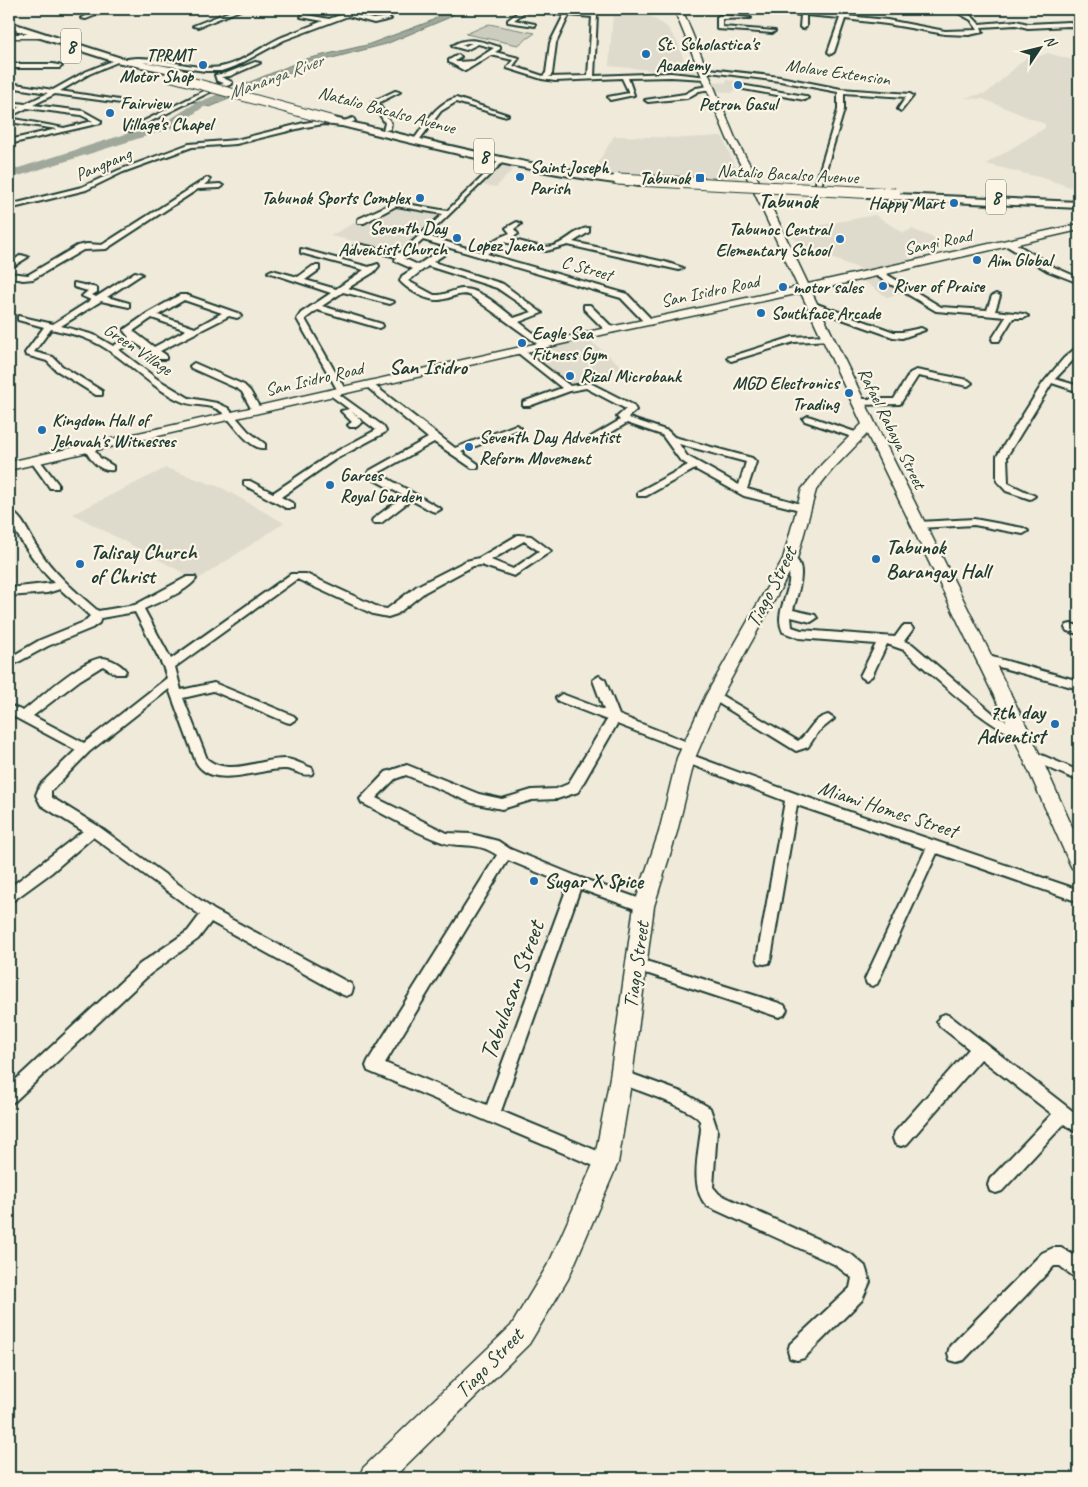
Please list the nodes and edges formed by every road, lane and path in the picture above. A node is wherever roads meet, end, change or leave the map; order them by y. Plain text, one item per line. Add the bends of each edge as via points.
1 (108, 9) edge
2 (240, 9) edge
3 (310, 9) edge
4 (361, 9) edge
5 (525, 9) edge
6 (678, 9) edge
7 (749, 9) edge
8 (762, 9) edge
9 (819, 9) edge
10 (849, 9) edge
11 (954, 9) edge
12 (346, 13) junction
13 (567, 14) junction
14 (804, 14) junction
15 (818, 15) junction
16 (84, 18) dead end
17 (843, 18) junction
18 (388, 19) dead end
19 (748, 20) junction
20 (329, 21) junction
21 (773, 24) dead end
22 (9, 25) edge
23 (533, 25) dead end
24 (196, 26) dead end
25 (979, 26) junction
26 (1079, 26) edge
27 (803, 27) dead end
28 (772, 31) dead end
29 (9, 36) edge
30 (40, 36) junction
31 (478, 42) dead end
32 (830, 52) dead end
33 (492, 53) junction
34 (458, 57) dead end
35 (126, 62) junction
36 (257, 63) dead end
37 (9, 66) edge
38 (59, 66) dead end
39 (217, 73) junction
40 (703, 73) junction
41 (624, 76) junction
42 (544, 78) junction
43 (591, 78) junction
44 (807, 84) junction
45 (9, 85) edge
46 (740, 87) dead end
47 (709, 88) junction
48 (841, 91) junction
49 (398, 92) dead end
50 (52, 93) junction
51 (610, 98) dead end
52 (804, 98) junction
53 (648, 100) dead end
54 (111, 102) junction
55 (119, 102) dead end
56 (9, 104) edge
57 (27, 106) junction
58 (804, 106) dead end
59 (97, 108) dead end
60 (900, 109) dead end
61 (90, 110) dead end
62 (83, 113) junction
63 (9, 115) edge
64 (506, 116) dead end
65 (9, 120) edge
66 (342, 120) junction
67 (70, 129) junction
68 (129, 130) dead end
69 (385, 130) junction
70 (9, 137) edge
71 (418, 138) junction
72 (24, 139) junction
73 (9, 142) edge
74 (502, 160) junction
75 (602, 177) junction
76 (207, 180) dead end
77 (220, 186) dead end
78 (818, 186) junction
79 (196, 187) junction
80 (756, 187) junction
81 (914, 195) junction
82 (1079, 201) edge
83 (1079, 205) edge
84 (9, 207) edge
85 (449, 213) junction
86 (361, 221) dead end
87 (517, 224) dead end
88 (1079, 227) edge
89 (586, 230) dead end
90 (421, 238) junction
91 (504, 240) junction
92 (569, 242) junction
93 (1010, 244) junction
94 (358, 246) dead end
95 (304, 251) dead end
96 (442, 252) dead end
97 (481, 255) junction
98 (401, 256) junction
99 (24, 257) dead end
100 (427, 262) junction
101 (9, 267) edge
102 (316, 268) dead end
103 (418, 268) junction
104 (679, 268) dead end
105 (272, 272) dead end
106 (878, 273) junction
107 (138, 274) dead end
108 (9, 275) edge
109 (300, 280) junction
110 (1079, 281) edge
111 (77, 284) dead end
112 (804, 288) junction
113 (340, 290) junction
114 (996, 296) dead end
115 (98, 299) junction
116 (390, 302) dead end
117 (126, 305) dead end
118 (811, 305) junction
119 (316, 307) junction
120 (586, 307) dead end
121 (228, 313) junction
122 (990, 313) junction
123 (151, 315) junction
124 (1011, 315) junction
125 (237, 316) dead end
126 (1024, 316) dead end
127 (21, 318) dead end
128 (512, 322) junction
129 (649, 322) junction
130 (52, 325) junction
131 (379, 326) dead end
132 (193, 330) junction
133 (610, 330) junction
134 (921, 330) dead end
135 (134, 338) junction
136 (827, 338) junction
137 (996, 339) dead end
138 (545, 345) junction
139 (113, 350) junction
140 (1079, 350) edge
141 (154, 351) junction
142 (521, 351) junction
143 (163, 357) dead end
144 (730, 358) dead end
145 (1068, 358) junction
146 (1079, 362) edge
147 (194, 366) dead end
148 (1050, 380) junction
149 (968, 383) dead end
150 (370, 385) junction
151 (568, 388) junction
152 (1079, 389) edge
153 (99, 392) dead end
154 (334, 393) junction
155 (858, 402) junction
156 (526, 404) dead end
157 (256, 410) junction
158 (232, 416) junction
159 (808, 419) dead end
160 (626, 420) junction
161 (353, 425) dead end
162 (516, 428) dead end
163 (864, 431) junction
164 (434, 438) junction
165 (671, 438) junction
166 (594, 439) dead end
167 (262, 446) dead end
168 (89, 448) junction
169 (454, 452) junction
170 (35, 460) junction
171 (694, 465) junction
172 (9, 466) edge
173 (475, 466) dead end
174 (110, 468) dead end
175 (247, 483) dead end
176 (54, 486) dead end
177 (742, 490) junction
178 (642, 494) dead end
179 (410, 496) junction
180 (1030, 496) dead end
181 (274, 497) junction
182 (290, 506) dead end
183 (804, 508) junction
184 (436, 509) dead end
185 (9, 514) edge
186 (377, 521) dead end
187 (919, 525) junction
188 (1023, 531) dead end
189 (790, 559) junction
190 (482, 561) junction
191 (190, 579) dead end
192 (61, 585) junction
193 (9, 592) edge
194 (138, 608) junction
195 (788, 613) junction
196 (96, 615) junction
197 (811, 618) dead end
198 (907, 629) dead end
199 (882, 640) junction
200 (897, 642) junction
201 (985, 659) junction
202 (9, 663) edge
203 (120, 671) dead end
204 (171, 672) junction
205 (866, 676) dead end
206 (599, 680) dead end
207 (1079, 685) edge
208 (176, 695) junction
209 (714, 695) junction
210 (562, 698) dead end
211 (9, 709) edge
212 (24, 717) junction
213 (290, 719) dead end
214 (614, 719) junction
215 (828, 720) dead end
216 (1021, 732) junction
217 (85, 749) junction
218 (689, 753) junction
219 (1030, 755) junction
220 (307, 771) dead end
221 (1079, 776) edge
222 (792, 798) junction
223 (93, 830) junction
224 (934, 846) junction
225 (505, 853) junction
226 (1079, 862) edge
227 (576, 882) junction
228 (9, 896) edge
229 (1079, 896) edge
230 (644, 906) junction
231 (209, 914) junction
232 (764, 958) dead end
233 (635, 967) junction
234 (872, 978) dead end
235 (346, 989) dead end
236 (779, 1010) dead end
237 (945, 1021) dead end
238 (980, 1048) junction
239 (621, 1077) junction
240 (9, 1096) edge
241 (1064, 1113) junction
242 (491, 1115) junction
243 (1079, 1126) edge
244 (901, 1138) dead end
245 (606, 1162) junction
246 (996, 1185) dead end
247 (1079, 1270) edge
248 (797, 1351) dead end
249 (957, 1353) dead end
250 (373, 1478) edge

1 - 16 street
2 - 24 street
3 - 20 street via 303,16
4 - 12 street
5 - 13 street
5 - 23 street via 510,21
6 - 40 street, Rafael Rabaya Street
7 - 8 street
7 - 19 street
8 - 14 street
9 - 15 street
10 - 17 street
11 - 25 street
12 - 18 street via 374,21
12 - 20 street
13 - 42 street via 552,43 549,74
13 - 43 street via 595,16
14 - 15 street
14 - 27 street
15 - 17 street
17 - 25 street via 944,32 976,32 981,31
17 - 32 street
19 - 21 street
19 - 28 street via 720,21 720,28
20 - 39 street via 282,39
22 - 30 main road, Natalio Bacalso Avenue / 8
25 - 26 street via 1016,23
29 - 30 street
30 - 35 main road, Natalio Bacalso Avenue / 8
31 - 33 street via 498,48
33 - 34 street via 475,63 456,64 451,61
33 - 42 street, Molave Extension via 516,59 509,68
35 - 39 street via 156,61
35 - 50 street via 99,68
35 - 66 main road, Natalio Bacalso Avenue / 8, bridge via 148,71
35 - 66 main road, Natalio Bacalso Avenue / 8 via 181,72
36 - 39 street via 228,75
37 - 38 street
39 - 68 street via 219,80 230,83
40 - 41 street, Molave Extension
40 - 44 street, Molave Extension via 745,73
40 - 47 street, Rafael Rabaya Street
41 - 43 street, Molave Extension
41 - 51 street via 632,94
42 - 43 street, Molave Extension
44 - 48 street, Molave Extension
44 - 52 street
45 - 50 street
46 - 52 street
47 - 53 street via 698,89 685,96
47 - 80 street, Rafael Rabaya Street
48 - 60 street, Molave Extension via 910,96
48 - 78 street via 841,110
49 - 69 street via 375,102 388,123
50 - 54 street
50 - 57 street
52 - 58 street
54 - 55 street
54 - 59 street
56 - 57 street
57 - 62 street
57 - 63 street
61 - 62 street
62 - 67 street via 99,122
64 - 71 street via 456,100 449,101 436,112
65 - 67 street
66 - 69 main road, Natalio Bacalso Avenue / 8
66 - 74 main road, Natalio Bacalso Avenue / 8
66 - 84 street, Pangpang via 236,142 191,145 133,166 84,189
67 - 72 street
69 - 71 main road, Natalio Bacalso Avenue / 8
70 - 72 street
71 - 75 main road, Natalio Bacalso Avenue / 8
72 - 73 street
74 - 75 main road, Natalio Bacalso Avenue / 8
74 - 85 street
75 - 80 main road, Natalio Bacalso Avenue
75 - 81 main road, Natalio Bacalso Avenue / 8, bridge
76 - 79 street
77 - 79 street
78 - 80 main road, Natalio Bacalso Avenue
78 - 81 main road, Natalio Bacalso Avenue
79 - 108 street via 103,247 80,248 30,277
80 - 81 main road, Natalio Bacalso Avenue
80 - 112 street, Rafael Rabaya Street
81 - 82 main road, Natalio Bacalso Avenue / 8
81 - 83 main road, Natalio Bacalso Avenue / 8
85 - 86 street via 395,204
85 - 90 street
87 - 91 street via 510,228 514,234
88 - 93 street, Sangi Road
89 - 92 street
90 - 97 street, C Street
90 - 98 street
91 - 92 street via 544,250
91 - 97 street
92 - 104 street
93 - 106 street, Sangi Road
93 - 110 street via 1051,269
94 - 98 street
95 - 113 street via 373,268
96 - 100 street
97 - 129 street, C Street via 624,296
98 - 103 street via 398,259
99 - 101 street
100 - 103 street
100 - 128 street via 500,286 537,311
102 - 109 street
103 - 128 street via 405,278 406,283 438,298 469,292
105 - 109 street
106 - 112 street, Sangi Road
106 - 122 street via 939,309
107 - 115 street
109 - 113 street
111 - 115 street via 94,290 86,296
112 - 118 street, Rafael Rabaya Street
112 - 129 street, San Isidro Road
113 - 116 street
113 - 119 street
114 - 122 street
115 - 117 street
115 - 130 street
118 - 134 street via 894,334
118 - 136 street, Rafael Rabaya Street
119 - 131 street
119 - 154 street via 301,319
120 - 133 street
121 - 123 street via 183,297
121 - 125 street
121 - 132 street
122 - 124 street
123 - 132 street
123 - 135 street via 128,331
124 - 126 street
124 - 137 street
127 - 130 street, Green Village
128 - 138 street
129 - 133 street, San Isidro Road
130 - 139 street, Green Village via 91,337
130 - 153 street via 29,353 50,359
132 - 141 street
133 - 138 street, San Isidro Road
135 - 139 street
135 - 141 street
136 - 144 street via 794,340
136 - 155 street, Rafael Rabaya Street
138 - 142 street, San Isidro Road
139 - 158 street, Green Village via 186,400 214,405
140 - 145 street
141 - 143 street
142 - 150 street, San Isidro Road
142 - 151 street
145 - 146 street
145 - 148 street
147 - 157 street via 246,391
148 - 152 street
148 - 180 street via 1002,456 1004,485
149 - 155 street via 916,373 897,402
150 - 154 street, San Isidro Road
150 - 164 street
151 - 156 street
151 - 160 street via 587,385 625,404 631,410 622,417
154 - 157 street, San Isidro Road
154 - 161 street via 358,422
154 - 181 street via 381,431 331,458
155 - 163 street, Rafael Rabaya Street
157 - 158 street, San Isidro Road
158 - 167 street via 245,433
158 - 168 street, San Isidro Road
159 - 163 street
160 - 165 street
160 - 166 street
162 - 169 street
163 - 183 street, Tiago Street via 827,467 810,489
163 - 187 street, Rafael Rabaya Street
164 - 169 street
164 - 179 street via 372,473 375,478
165 - 171 street via 682,458
165 - 177 street via 749,460
168 - 170 street, San Isidro Road
168 - 174 street via 96,460
169 - 173 street
170 - 172 street, San Isidro Road
170 - 176 street
171 - 177 street
171 - 178 street
175 - 181 street
177 - 183 street via 753,496
179 - 184 street
179 - 186 street
181 - 182 street
183 - 189 street, Tiago Street
185 - 192 street
187 - 188 street via 974,522
187 - 201 street, Rafael Rabaya Street
189 - 195 street via 797,576
189 - 209 street, Tiago Street
190 - 190 street via 514,573 546,550 522,537
190 - 204 street via 470,563 421,589 388,613 377,611 302,576 295,576
191 - 194 street
192 - 193 street
192 - 196 street
194 - 196 street
194 - 204 street
195 - 197 street
195 - 199 street via 786,626 793,632
196 - 202 street via 88,625 44,643
198 - 200 street
199 - 200 street
199 - 205 street
200 - 216 street via 908,647 992,719
201 - 207 street
201 - 216 street, Rafael Rabaya Street
203 - 212 street via 99,662
204 - 208 street
204 - 217 street
206 - 214 street
208 - 213 street via 214,687
208 - 220 street via 202,762 208,767 225,773 286,764
209 - 215 street via 796,746 804,744 818,723
209 - 218 street, Tiago Street
210 - 214 street, Miami Homes Street
211 - 212 street
212 - 217 street
214 - 218 street, Miami Homes Street
214 - 225 street via 573,788 565,792 532,795 502,804 477,799 400,770 367,799 445,838 471,839 493,845
216 - 219 street, Rafael Rabaya Street
217 - 223 street via 45,789 43,795 46,801
218 - 222 street, Miami Homes Street
218 - 230 street, Tiago Street
219 - 221 street
219 - 226 street, Rafael Rabaya Street
222 - 224 street, Miami Homes Street
222 - 232 street
223 - 228 street
223 - 231 street
224 - 229 street, Miami Homes Street
224 - 234 street
225 - 227 street
225 - 242 street via 374,1066
227 - 230 street
227 - 242 street, Tabulasan Street
230 - 233 street, Tiago Street
231 - 235 street
231 - 240 street via 193,935 145,969
233 - 236 street via 650,968
233 - 239 street, Tiago Street
237 - 238 street
238 - 241 street
238 - 244 street
239 - 245 street, Tiago Street
239 - 248 street via 693,1106 704,1114 709,1129 705,1187 713,1200 840,1258 859,1272 861,1287 856,1294
241 - 243 street
241 - 246 street
242 - 245 street
245 - 250 street, Tiago Street via 559,1270 520,1335
247 - 249 street via 1062,1256 1048,1259

